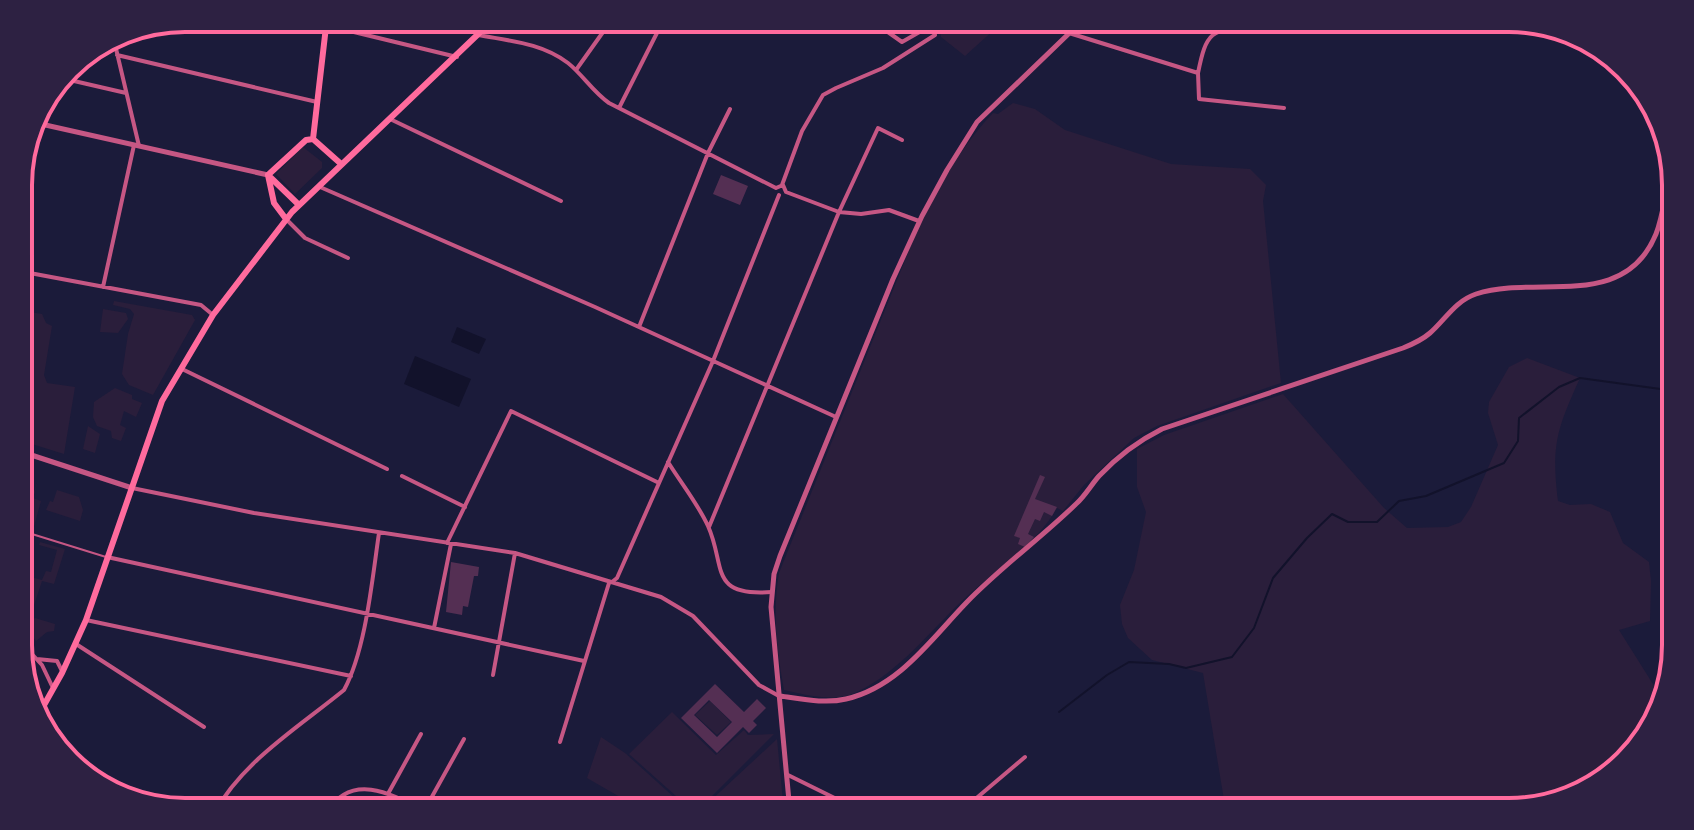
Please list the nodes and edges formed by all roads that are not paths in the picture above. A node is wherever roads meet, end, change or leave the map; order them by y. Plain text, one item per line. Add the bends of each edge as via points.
1 (326, 32) edge
2 (364, 32) edge
3 (481, 32) edge
4 (603, 32) edge
5 (657, 32) edge
6 (888, 32) edge
7 (920, 32) edge
8 (933, 32) edge
9 (1217, 32) edge
10 (1069, 33) joint
11 (478, 35) junction
12 (116, 49) edge
13 (117, 55) junction
14 (457, 57) junction
15 (576, 70) junction
16 (1198, 73) junction
17 (74, 81) edge
18 (126, 93) junction
19 (317, 102) junction
20 (619, 108) junction
21 (1284, 108) dead end
22 (730, 109) dead end
23 (389, 118) junction
24 (45, 125) edge
25 (313, 139) junction
26 (902, 140) dead end
27 (137, 146) junction
28 (708, 153) junction
29 (340, 163) junction
30 (268, 175) junction
31 (782, 185) junction
32 (318, 186) junction
33 (776, 188) junction
34 (786, 192) junction
35 (779, 195) junction
36 (561, 201) dead end
37 (299, 205) junction
38 (1662, 210) edge
39 (839, 212) junction
40 (286, 219) junction
41 (919, 221) junction
42 (348, 258) dead end
43 (32, 273) edge
44 (103, 287) junction
45 (213, 315) junction
46 (639, 327) junction
47 (713, 361) junction
48 (180, 368) junction
49 (767, 387) junction
50 (836, 417) junction
51 (32, 455) edge
52 (668, 462) junction
53 (387, 469) dead end
54 (402, 476) dead end
55 (659, 483) junction
56 (132, 488) junction
57 (465, 507) junction
58 (709, 527) junction
59 (379, 533) junction
60 (32, 534) edge
61 (449, 543) junction
62 (515, 553) junction
63 (107, 557) junction
64 (609, 583) junction
65 (772, 592) junction
66 (366, 615) junction
67 (86, 620) junction
68 (434, 628) junction
69 (498, 642) junction
70 (76, 644) junction
71 (32, 654) edge
72 (37, 659) junction
73 (584, 661) junction
74 (62, 673) junction
75 (493, 675) dead end
76 (351, 676) junction
77 (53, 690) junction
78 (780, 696) junction
79 (45, 704) edge
80 (204, 727) dead end
81 (421, 734) dead end
82 (464, 739) dead end
83 (560, 742) dead end
84 (1025, 757) dead end
85 (788, 775) junction
86 (389, 792) junction
87 (225, 798) edge
88 (340, 798) edge
89 (400, 798) edge
90 (432, 798) edge
91 (789, 798) edge
92 (835, 798) edge
93 (977, 798) edge

1 - 19 main road
2 - 14 street
3 - 11 main road
4 - 15 street
5 - 20 street
6 - 7 street via 902,42
8 - 31 street via 883,68 823,95 802,131
9 - 16 street via 1203,47
10 - 16 street
10 - 41 street via 977,122
11 - 14 main road
11 - 15 street via 544,48
12 - 13 street
13 - 18 street
13 - 19 street
14 - 23 main road
15 - 20 street
16 - 21 street via 1199,99
17 - 18 street
18 - 27 street
19 - 25 main road
20 - 28 street
22 - 28 street
23 - 29 main road
23 - 36 street
24 - 27 street
25 - 29 main road
25 - 30 main road
26 - 39 street via 878,128
27 - 30 street
27 - 44 street
28 - 33 street
28 - 46 street
29 - 32 main road
30 - 37 main road
30 - 40 main road via 274,201
31 - 33 street
31 - 34 street
32 - 37 main road
32 - 46 street
33 - 35 street
34 - 35 street
34 - 39 street
35 - 47 street
37 - 40 main road
38 - 78 street via 1646,252 1621,274 1589,286 1520,286 1475,294 1421,340 1403,348 1162,429 1130,447 890,679 847,699
39 - 41 street via 889,210
39 - 49 street
40 - 42 street via 305,238
40 - 45 main road
41 - 50 street
43 - 44 street
44 - 45 street via 201,305
45 - 48 main road
46 - 47 street
47 - 49 street
47 - 52 street
48 - 53 street
48 - 56 main road via 162,401
49 - 50 street
49 - 58 street
50 - 65 street via 780,556
51 - 56 street
52 - 55 street
52 - 58 street
54 - 57 street
55 - 57 street via 511,411
55 - 64 street via 617,578
56 - 59 street
56 - 63 main road
57 - 61 street
58 - 65 street via 724,579 752,594
59 - 61 street
59 - 66 street
60 - 63 lane
61 - 62 street
61 - 68 street
62 - 64 street
62 - 69 street
63 - 66 street
63 - 67 main road
64 - 73 street
64 - 78 street via 673,602 759,685
65 - 78 street
66 - 68 street
66 - 76 street
67 - 70 main road
67 - 76 street
68 - 69 street
69 - 73 street
69 - 75 street
70 - 74 main road
70 - 80 street
71 - 72 street
72 - 74 street via 57,661
72 - 77 street
73 - 83 street
74 - 77 main road
76 - 87 street via 344,690 257,762
77 - 79 main road
78 - 85 street
81 - 86 street
82 - 90 street
84 - 93 street
85 - 91 street
85 - 92 street
86 - 88 street via 364,789
86 - 89 street

